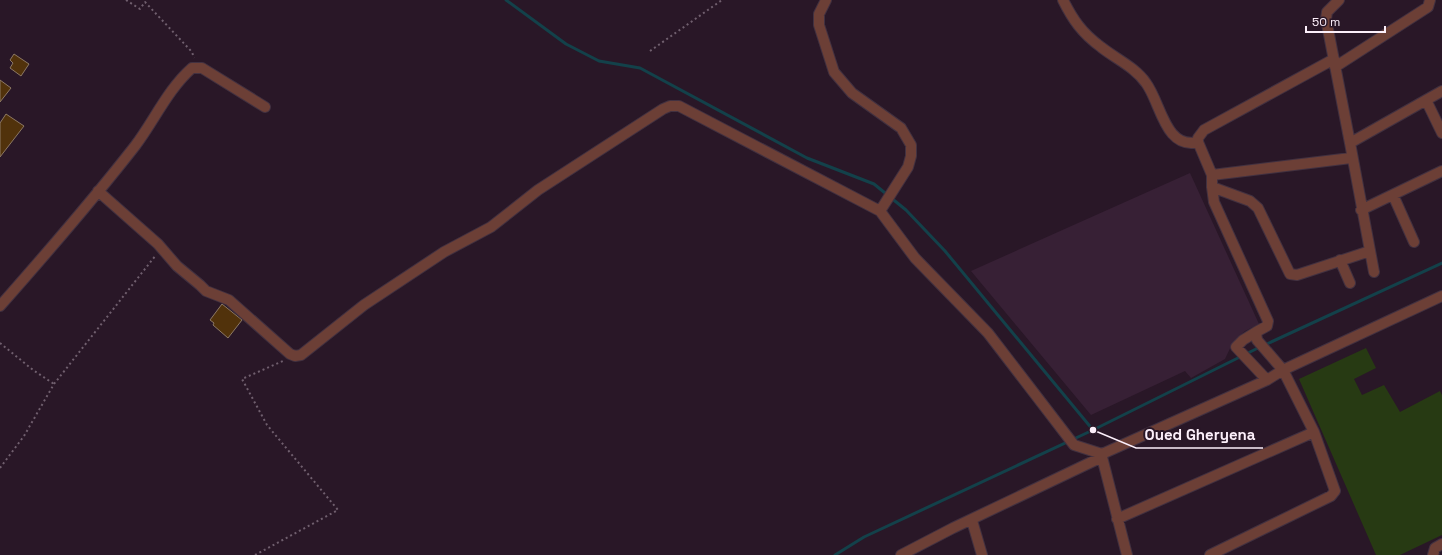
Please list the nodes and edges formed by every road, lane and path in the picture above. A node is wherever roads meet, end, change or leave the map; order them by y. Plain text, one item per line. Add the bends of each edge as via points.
1 (126, 0) edge
2 (722, 0) edge
3 (826, 0) edge
4 (1063, 0) edge
5 (1339, 0) edge
6 (1430, 0) edge
7 (146, 1) edge
8 (650, 51) dead end
9 (1335, 63) junction
10 (195, 67) junction
11 (1442, 91) edge
12 (1426, 100) junction
13 (265, 107) dead end
14 (1442, 133) edge
15 (1198, 142) junction
16 (1350, 143) junction
17 (1351, 158) junction
18 (1442, 171) edge
19 (1212, 175) junction
20 (1212, 187) junction
21 (98, 191) junction
22 (1393, 195) junction
23 (1362, 210) junction
24 (880, 211) junction
25 (1414, 242) dead end
26 (163, 250) junction
27 (1370, 251) junction
28 (1340, 260) junction
29 (1374, 272) dead end
30 (1350, 283) dead end
31 (1442, 296) edge
32 (0, 306) edge
33 (1256, 336) junction
34 (0, 343) edge
35 (295, 356) junction
36 (1283, 370) junction
37 (1267, 380) junction
38 (54, 384) junction
39 (1314, 432) junction
40 (1102, 456) junction
41 (0, 468) edge
42 (1117, 519) junction
43 (973, 524) dead end
44 (1442, 544) edge
45 (1214, 554) edge
46 (1433, 554) edge
47 (255, 555) edge
48 (901, 555) edge
49 (982, 555) edge
50 (1127, 555) edge

1 - 7 path via 140,9
2 - 8 path
3 - 24 street via 819,14 819,25 834,72 848,90 896,124 909,139 910,162 892,196
4 - 15 street via 1082,31 1131,68 1147,84 1167,125 1177,139 1188,143
5 - 9 street via 1327,12 1326,19
6 - 9 street via 1428,7
7 - 10 path via 192,52
9 - 15 street via 1204,130
9 - 16 street
10 - 13 street via 202,68
10 - 21 street via 173,90 144,134
11 - 12 street
12 - 14 street
12 - 16 street
15 - 19 street
16 - 17 street
17 - 19 street
17 - 23 street
18 - 22 street
19 - 20 street
20 - 28 street via 1250,202 1258,208 1290,274 1297,275
20 - 33 street via 1214,202 1268,321 1267,326
21 - 26 street
21 - 32 street
22 - 23 street
22 - 25 street
23 - 27 street
24 - 35 street via 690,110 670,106 538,190 491,227 444,252 364,305 307,352
24 - 40 street via 915,258 988,333 1074,445
26 - 35 street via 206,291 229,300
26 - 38 path via 128,289
27 - 28 street
27 - 29 street
28 - 30 street
31 - 36 street
33 - 36 street
33 - 37 street via 1243,340 1236,347
34 - 38 path
35 - 47 path via 242,379 267,425 338,510
36 - 37 street
36 - 39 street
37 - 40 street
38 - 41 path via 24,436
39 - 42 street
39 - 45 street via 1335,491 1331,496
40 - 42 street
40 - 48 street
42 - 50 street
43 - 49 street
44 - 46 street via 1435,548

